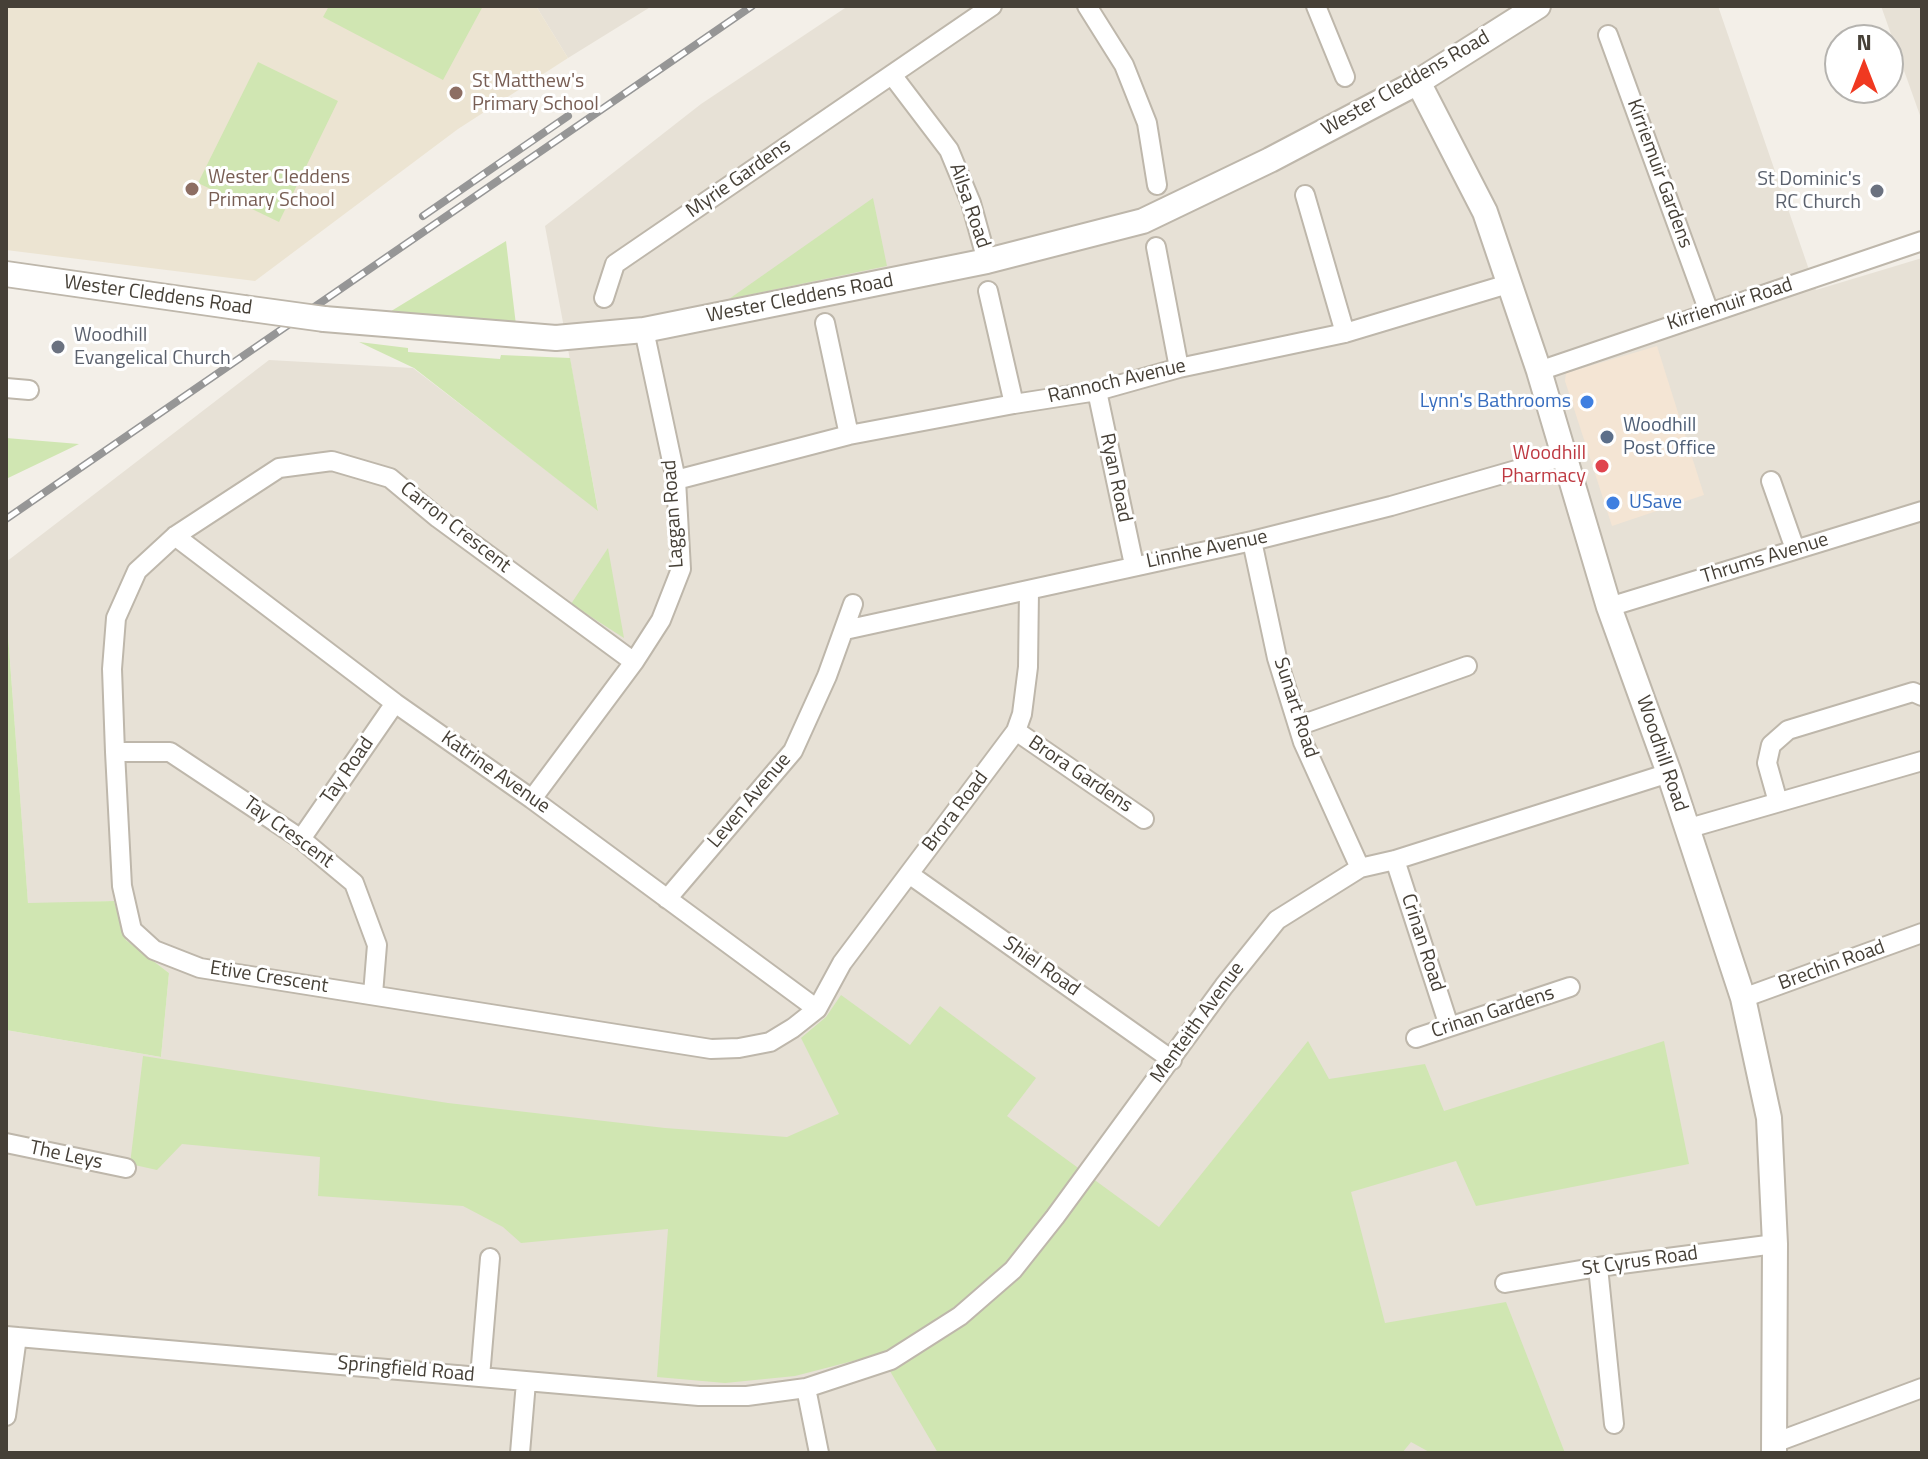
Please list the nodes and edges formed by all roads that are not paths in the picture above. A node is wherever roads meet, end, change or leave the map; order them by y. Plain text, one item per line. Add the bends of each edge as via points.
1 (992, 6) edge
2 (1087, 6) edge
3 (1316, 6) edge
4 (1538, 6) edge
5 (1608, 35) dead end
6 (892, 75) junction
7 (1345, 77) dead end
8 (1418, 82) junction
9 (1157, 185) dead end
10 (1305, 195) dead end
11 (1922, 241) edge
12 (1156, 247) dead end
13 (987, 261) junction
14 (6, 274) edge
15 (1508, 284) junction
16 (988, 291) dead end
17 (604, 298) dead end
18 (1709, 312) junction
19 (825, 323) dead end
20 (644, 330) junction
21 (1345, 333) junction
22 (1179, 368) junction
23 (1539, 371) junction
24 (6, 388) edge
25 (29, 390) dead end
26 (1097, 391) junction
27 (1014, 404) junction
28 (849, 435) junction
29 (1565, 456) junction
30 (676, 480) junction
31 (1771, 481) dead end
32 (1922, 511) edge
33 (175, 536) junction
34 (1252, 541) junction
35 (1795, 549) junction
36 (1134, 565) junction
37 (1029, 591) junction
38 (853, 604) dead end
39 (1609, 607) junction
40 (845, 630) junction
41 (634, 662) junction
42 (1467, 666) dead end
43 (1922, 696) edge
44 (395, 703) junction
45 (1298, 726) junction
46 (1016, 731) junction
47 (115, 752) junction
48 (1922, 761) edge
49 (1669, 773) junction
50 (532, 799) junction
51 (1778, 802) junction
52 (1144, 819) dead end
53 (1686, 829) junction
54 (301, 839) junction
55 (1395, 860) junction
56 (1360, 868) junction
57 (909, 874) junction
58 (667, 899) junction
59 (1922, 933) edge
60 (1570, 987) dead end
61 (373, 994) junction
62 (1743, 998) junction
63 (817, 1009) junction
64 (1449, 1026) junction
65 (1416, 1038) dead end
66 (1172, 1060) junction
67 (6, 1143) edge
68 (126, 1168) dead end
69 (1775, 1244) junction
70 (490, 1258) dead end
71 (1598, 1267) junction
72 (1505, 1283) dead end
73 (11, 1336) edge
74 (480, 1377) junction
75 (526, 1382) junction
76 (806, 1388) junction
77 (1922, 1388) edge
78 (6, 1416) edge
79 (1614, 1424) dead end
80 (1774, 1448) edge
81 (520, 1453) edge
82 (819, 1453) edge

1 - 6 street, Myrie Gardens
2 - 9 street via 1124,65 1147,123
3 - 7 street
4 - 8 street, Wester Cleddens Road
5 - 18 street, Kirriemuir Gardens
6 - 13 street, Ailsa Road via 949,150
6 - 17 street, Myrie Gardens via 615,264
8 - 13 street, Wester Cleddens Road via 1143,221
8 - 15 street, Woodhill Road via 1485,212
10 - 21 street
11 - 18 street, Kirriemuir Road
12 - 22 street
13 - 20 street, Wester Cleddens Road
14 - 20 street, Wester Cleddens Road, bridge via 324,319 556,338
15 - 21 street, Rannoch Avenue
15 - 23 street, Woodhill Road
16 - 27 street
18 - 23 street, Kirriemuir Road
19 - 28 street
20 - 30 street, Laggan Road
21 - 22 street, Rannoch Avenue
22 - 26 street, Rannoch Avenue
23 - 29 street, Woodhill Road
24 - 25 street
26 - 27 street, Rannoch Avenue
26 - 36 street, Ryan Road
27 - 28 street, Rannoch Avenue
28 - 30 street, Rannoch Avenue
29 - 34 street, Linnhe Avenue
29 - 39 street, Woodhill Road
30 - 41 street, Laggan Road via 681,569 661,620
31 - 35 street
32 - 35 street, Thrums Avenue
33 - 41 street, Carron Crescent via 279,468 332,461 390,478
33 - 44 street, Katrine Avenue
33 - 47 street, Etive Crescent via 137,571 116,618
34 - 36 street, Linnhe Avenue
34 - 45 street, Sunart Road
35 - 39 street, Thrums Avenue
36 - 37 street, Linnhe Avenue
37 - 40 street, Linnhe Avenue
37 - 46 street, Brora Road via 1028,667
38 - 40 street, Leven Avenue
39 - 49 street, Woodhill Road
40 - 58 street, Leven Avenue via 793,751
41 - 50 street, Laggan Road
42 - 45 street
43 - 51 street via 1913,692 1788,730 1771,745 1767,763
44 - 50 street, Katrine Avenue
44 - 54 street, Tay Road
45 - 56 street, Sunart Road
46 - 52 street, Brora Gardens
46 - 57 street, Brora Road
47 - 54 street, Tay Crescent via 170,752
47 - 61 street, Etive Crescent via 122,886 132,930 154,950 200,968
48 - 51 street
49 - 53 street, Woodhill Road
49 - 55 street, Menteith Avenue
50 - 58 street, Katrine Avenue
51 - 53 street
53 - 62 street, Woodhill Road
54 - 61 street, Tay Crescent via 354,883 377,945
55 - 56 street, Menteith Avenue
55 - 64 street, Crinan Road
56 - 66 street, Menteith Avenue via 1277,920
57 - 63 street, Brora Road via 842,963
57 - 66 street, Shiel Road
58 - 63 street, Katrine Avenue
59 - 62 street, Brechin Road
60 - 64 street, Crinan Gardens
61 - 63 street, Etive Crescent via 711,1049 770,1042
62 - 69 street, Woodhill Road via 1769,1118
64 - 65 street, Crinan Gardens
66 - 76 street, Menteith Avenue via 1013,1270 960,1316 891,1360
67 - 68 street, The Leys
69 - 71 street, St Cyrus Road
69 - 80 street, Woodhill Road
70 - 74 street
71 - 72 street, St Cyrus Road
71 - 79 street
73 - 74 street, Springfield Road
73 - 78 street
74 - 75 street, Springfield Road
75 - 76 street, Springfield Road via 699,1396
75 - 81 street
76 - 82 street
77 - 80 street

